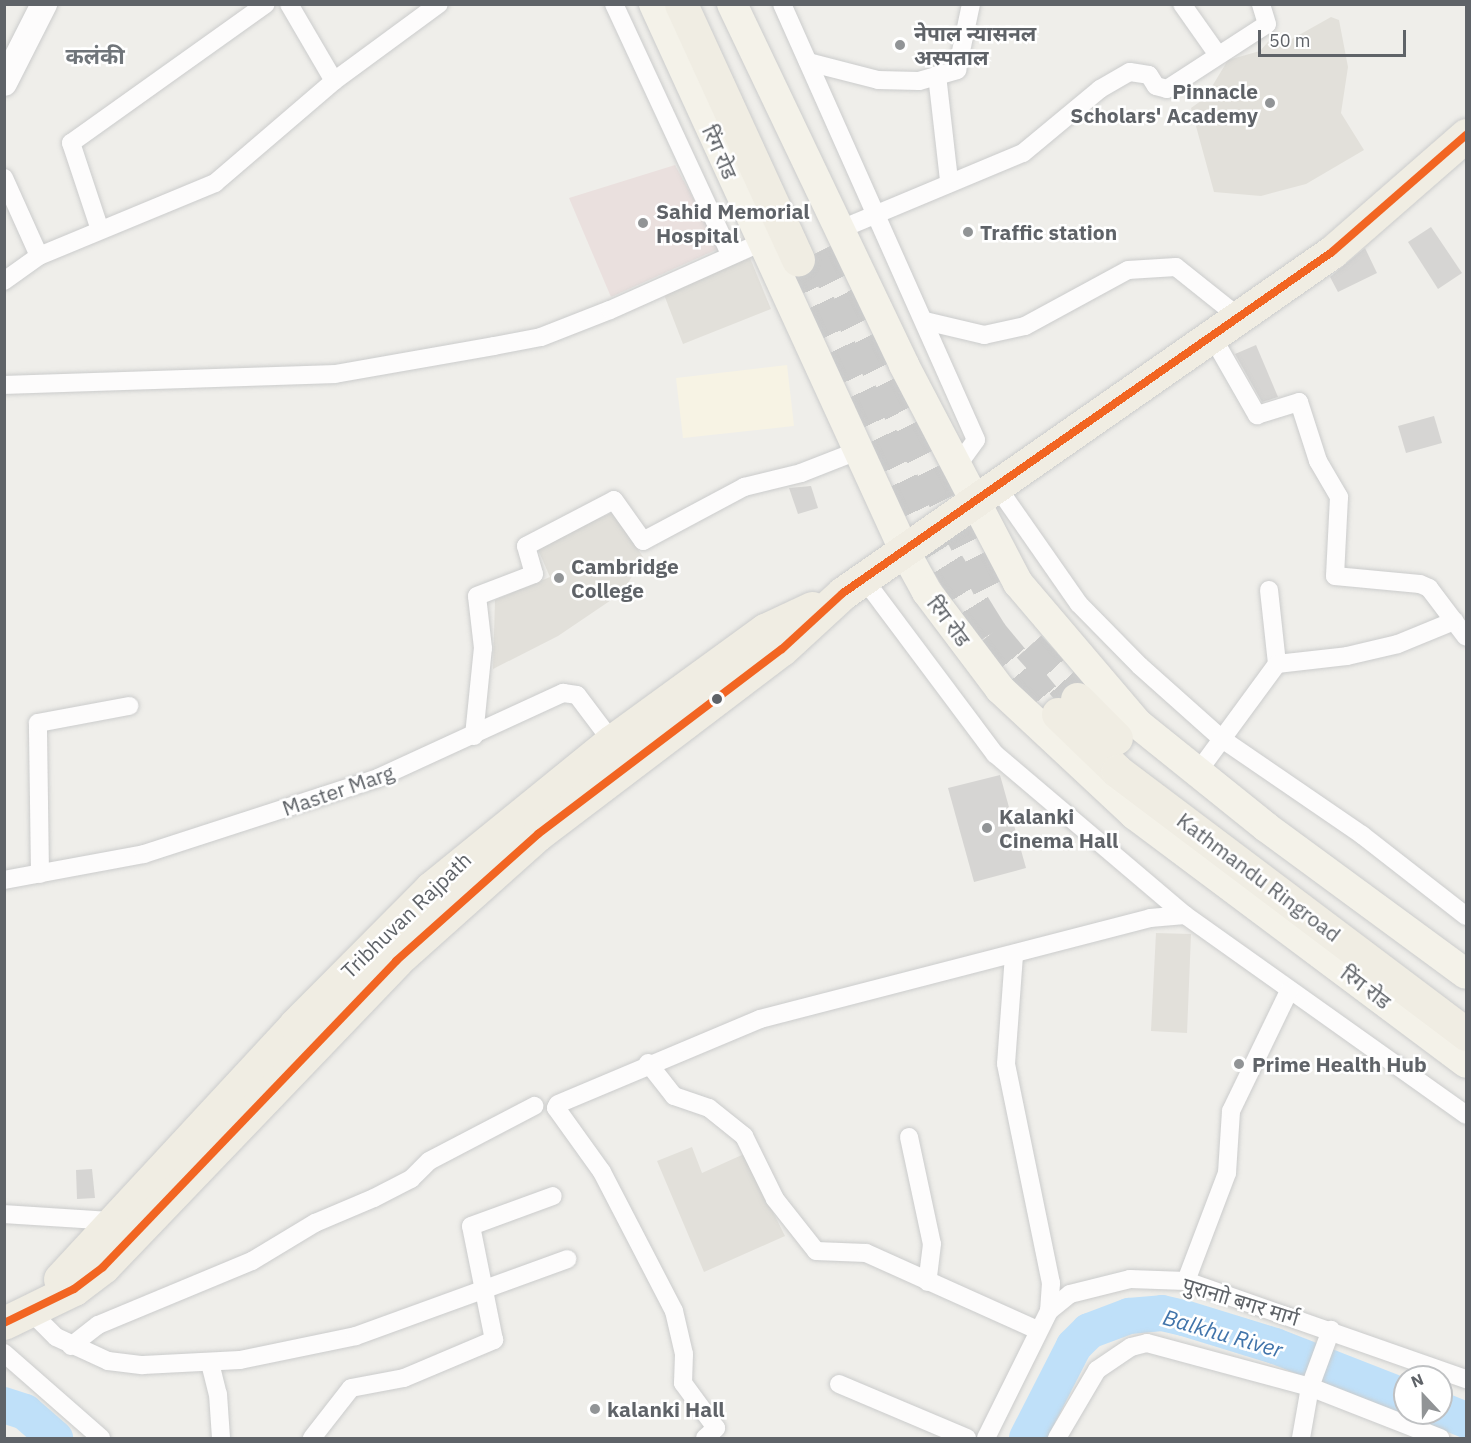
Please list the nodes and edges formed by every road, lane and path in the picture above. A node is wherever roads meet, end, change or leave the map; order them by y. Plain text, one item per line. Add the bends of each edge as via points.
1 (266, 4) edge
2 (289, 4) edge
3 (439, 4) edge
4 (614, 4) edge
5 (654, 4) edge
6 (681, 4) edge
7 (704, 4) edge
8 (732, 4) edge
9 (782, 4) edge
10 (971, 4) edge
11 (1182, 4) edge
12 (1261, 4) edge
13 (39, 7) edge
14 (1218, 55) junction
15 (808, 62) junction
16 (937, 75) junction
17 (334, 81) junction
18 (4, 83) edge
19 (1467, 135) edge
20 (4, 178) edge
21 (949, 181) junction
22 (879, 213) junction
23 (100, 230) junction
24 (760, 243) junction
25 (819, 246) junction
26 (730, 254) junction
27 (39, 256) junction
28 (4, 281) edge
29 (1240, 318) junction
30 (925, 321) junction
31 (1213, 338) junction
32 (4, 385) edge
33 (857, 451) junction
34 (956, 468) junction
35 (986, 495) junction
36 (904, 552) junction
37 (854, 586) junction
38 (1269, 590) dead end
39 (1454, 621) junction
40 (1467, 637) edge
41 (1277, 664) junction
42 (129, 706) dead end
43 (474, 736) junction
44 (1222, 739) junction
45 (620, 752) junction
46 (1197, 774) junction
47 (40, 874) junction
48 (4, 880) edge
49 (1185, 915) junction
50 (1467, 916) edge
51 (1014, 955) junction
52 (1467, 974) edge
53 (1289, 991) junction
54 (1467, 1006) edge
55 (1467, 1034) edge
56 (648, 1063) junction
57 (1467, 1063) edge
58 (534, 1106) dead end
59 (1467, 1115) edge
60 (909, 1137) dead end
61 (553, 1196) dead end
62 (4, 1214) edge
63 (113, 1221) junction
64 (567, 1259) dead end
65 (1186, 1281) junction
66 (927, 1282) junction
67 (486, 1285) junction
68 (1049, 1311) junction
69 (17, 1317) edge
70 (1037, 1330) junction
71 (1329, 1335) junction
72 (71, 1346) junction
73 (4, 1353) edge
74 (210, 1363) junction
75 (1467, 1379) edge
76 (839, 1384) dead end
77 (1310, 1386) junction
78 (101, 1438) edge
79 (221, 1438) edge
80 (312, 1438) edge
81 (705, 1438) edge
82 (967, 1438) edge
83 (986, 1438) edge
84 (1057, 1438) edge
85 (1301, 1438) edge
86 (1440, 1438) edge

1 - 23 street via 71,143
2 - 17 street
3 - 17 street
4 - 26 street
5 - 24 main road, रिंग रोड
6 - 25 highway
7 - 25 highway
8 - 25 main road
9 - 15 street
10 - 16 street via 957,70
11 - 14 street
12 - 14 street via 1268,24
13 - 18 street
14 - 21 street via 1167,89 1156,86 1149,75 1130,72 1100,89 1023,153
15 - 16 street via 878,80 919,81
15 - 22 street
16 - 21 street
17 - 23 street via 215,183
19 - 29 highway via 1332,252
20 - 27 street
21 - 22 street
22 - 25 street
22 - 30 street
23 - 27 street
24 - 26 street
24 - 33 main road, रिंग रोड
25 - 34 main road
26 - 32 street via 590,318 541,337 494,346 335,374
27 - 28 street
29 - 30 street via 1176,267 1128,270 1025,326 984,335
29 - 31 highway
30 - 34 street via 976,440
31 - 35 highway
31 - 39 street via 1257,415 1299,402 1318,461 1339,496 1335,576 1420,584 1429,588
33 - 36 main road, रिंग रोड
33 - 43 street via 801,473 744,487 643,541 614,500 526,546 534,574 477,596 483,648
34 - 35 main road
35 - 36 highway
35 - 44 street via 1080,604 1140,666
35 - 46 main road via 1018,583 1138,724
36 - 37 highway, Tribhuvan Rajpath
36 - 57 main road, रिंग रोड via 927,592 1000,689 1064,753 1135,815
37 - 45 highway, Tribhuvan Rajpath via 782,649
37 - 49 street via 995,754
38 - 41 street
39 - 40 street
39 - 41 street via 1430,635 1378,649
41 - 44 street
42 - 47 street via 38,723
43 - 45 street, Master Marg via 570,692
43 - 47 street, Master Marg via 378,778 144,854
44 - 46 street
44 - 50 street via 1362,835
45 - 63 highway, Tribhuvan Rajpath via 431,888
45 - 69 highway, Tribhuvan Rajpath via 463,897 103,1267 74,1289
46 - 52 main road
47 - 48 street, Master Marg
49 - 51 street via 1150,918
49 - 53 street
51 - 56 street via 760,1019
51 - 68 street via 1006,1064 1051,1283
53 - 59 street
53 - 65 street via 1231,1111 1227,1173
54 - 55 highway, Kathmandu Ringroad via 1067,707 1118,771
56 - 66 street via 674,1096 709,1108 744,1136 775,1199 816,1251 866,1252
56 - 81 street via 556,1108 602,1172 674,1311 684,1354 684,1383 716,1428
58 - 72 street via 429,1161 411,1179 315,1222 252,1262 98,1325
60 - 66 street via 932,1244
61 - 67 street via 471,1226
62 - 63 street
63 - 69 highway, Tribhuvan Rajpath
64 - 67 street
65 - 68 street, पुरानाो बगर मार्ग via 1130,1279 1099,1284 1070,1294
65 - 71 street, पुरानाो बगर मार्ग
66 - 70 street
67 - 74 street via 356,1336 285,1353
67 - 80 street via 494,1340 404,1378 351,1388
68 - 70 street, पुरानाो बगर मार्ग
69 - 72 street
70 - 83 street, पुरानाो बगर मार्ग
71 - 75 street, पुरानाो बगर मार्ग
71 - 77 street
72 - 74 street via 108,1361 143,1365
73 - 78 street
74 - 79 street via 218,1394
76 - 82 street
77 - 84 street via 1147,1343 1131,1347 1097,1370
77 - 85 street
77 - 86 street

